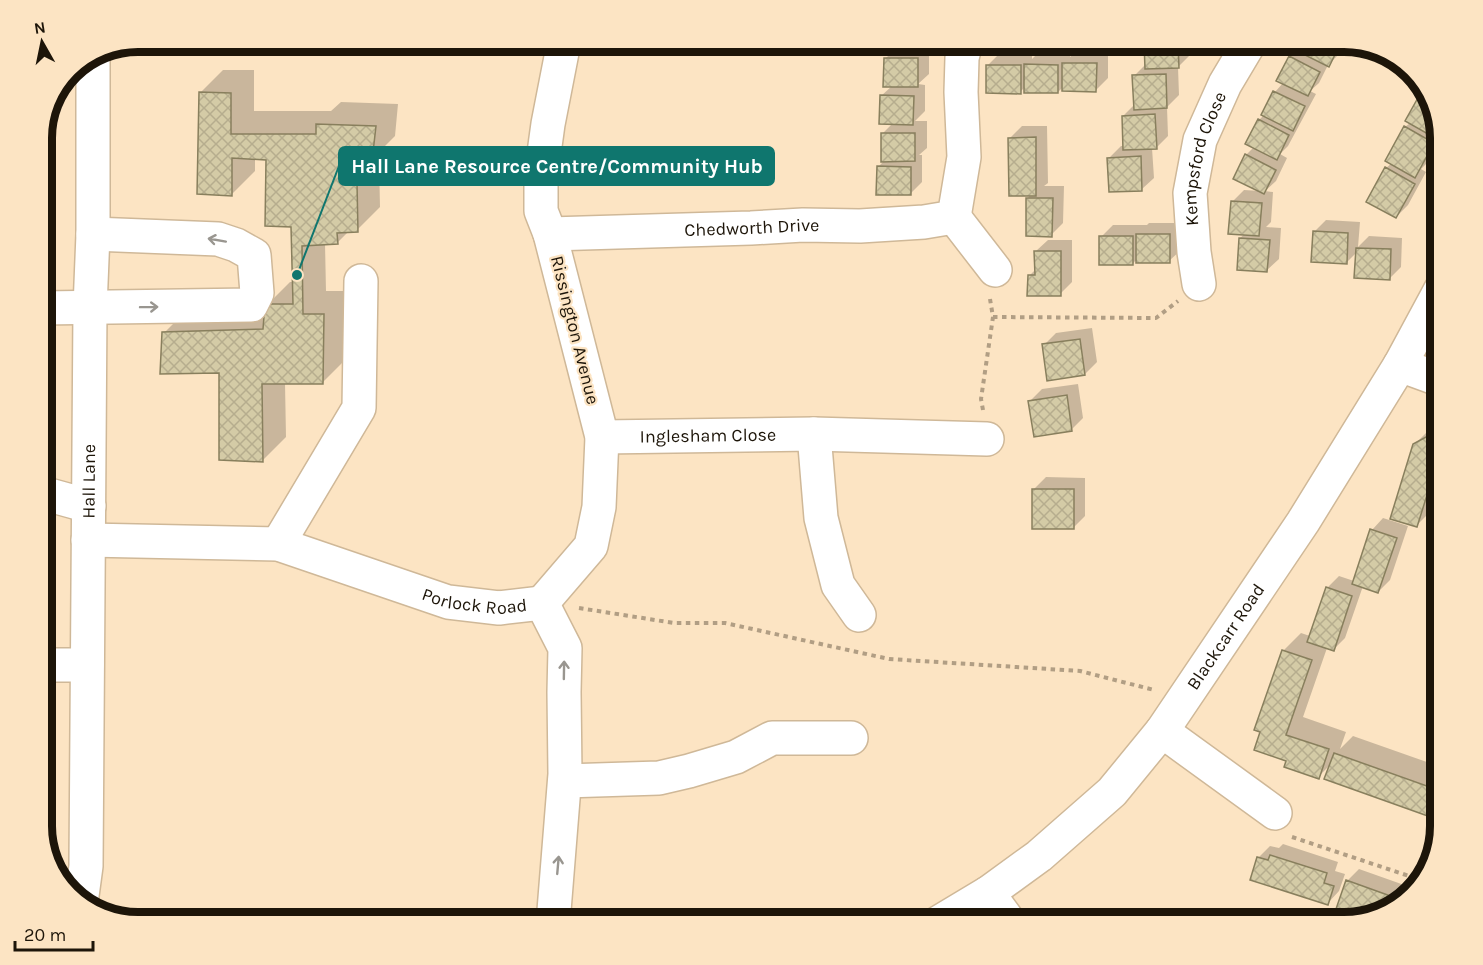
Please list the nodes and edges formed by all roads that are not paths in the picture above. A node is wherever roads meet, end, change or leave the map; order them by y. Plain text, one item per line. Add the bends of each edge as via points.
1 (562, 52) edge
2 (964, 52) edge
3 (1244, 52) edge
4 (93, 66) edge
5 (954, 216) junction
6 (93, 234) junction
7 (550, 234) junction
8 (990, 263) road end
9 (361, 282) dead end
10 (1199, 284) road end
11 (53, 308) edge
12 (90, 308) junction
13 (1430, 309) edge
14 (1400, 365) junction
15 (1430, 376) edge
16 (814, 434) junction
17 (602, 437) junction
18 (987, 439) road end
19 (53, 496) edge
20 (89, 506) junction
21 (88, 540) junction
22 (278, 544) junction
23 (542, 603) junction
24 (859, 615) dead end
25 (87, 664) junction
26 (53, 665) edge
27 (1162, 731) junction
28 (851, 738) dead end
29 (565, 782) junction
30 (1275, 813) road end
31 (83, 891) edge
32 (988, 893) junction
33 (554, 912) edge
34 (956, 912) edge
35 (1002, 912) edge

1 - 7 street, Rissington Avenue via 541,175 541,211
2 - 5 street via 964,157
3 - 10 street, Kempsford Close via 1200,140 1190,193
4 - 6 street, Hall Lane
5 - 7 street, Chedworth Drive via 860,226
5 - 8 street
6 - 12 street, Hall Lane
12 -> 6 street via 251,305 257,293 254,255 236,245 218,239
7 - 17 street, Rissington Avenue
9 - 22 street via 359,408
11 - 12 street
12 - 20 street, Hall Lane
13 - 14 street, Blackcarr Road
14 - 15 street
14 - 27 street, Blackcarr Road via 1303,522
16 - 17 street, Inglesham Close
16 - 18 street, Inglesham Close
16 - 24 street via 821,518 838,585
17 - 23 street, Rissington Avenue via 599,507 591,546
19 - 20 street
20 - 21 street, Hall Lane
21 - 22 street, Porlock Road
21 - 25 street, Hall Lane
22 - 23 street, Porlock Road via 448,602 499,608
29 -> 23 street, Porlock Road via 565,648
25 - 26 street
25 - 31 street, Hall Lane
27 - 30 street
27 - 32 street, Blackcarr Road via 1112,792 1039,856
28 - 29 street via 772,738 736,757 659,778
33 -> 29 street, Porlock Road
32 - 34 street, Blackcarr Road
32 - 35 street

